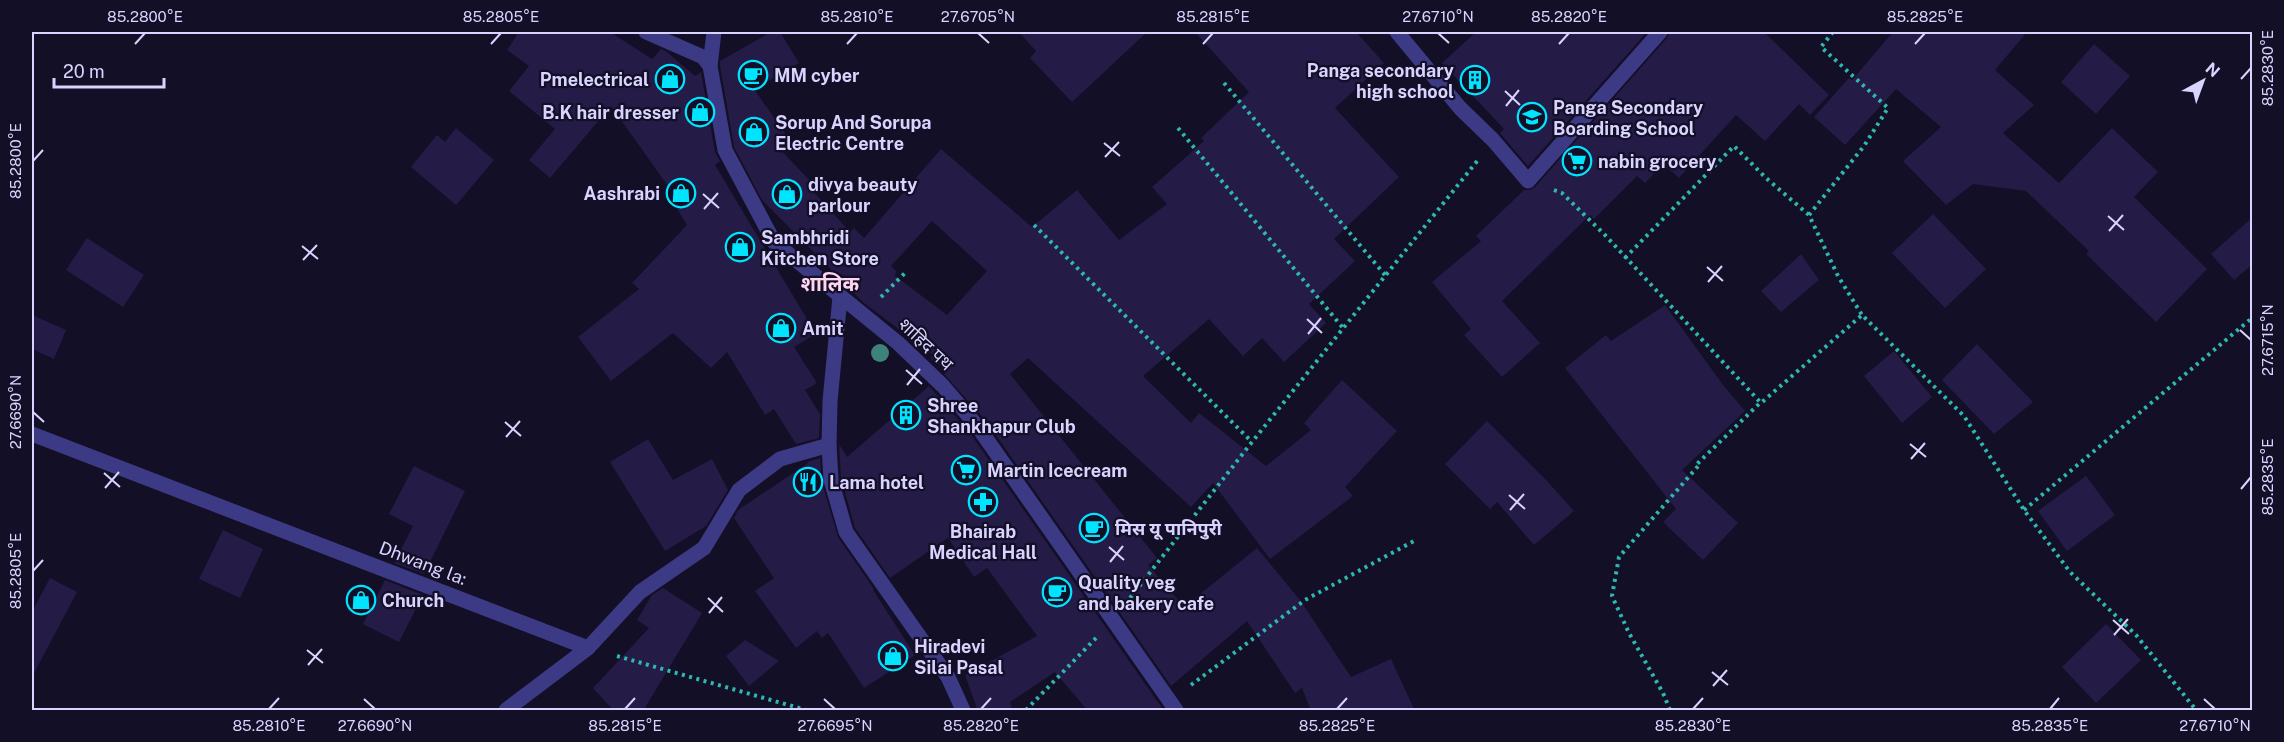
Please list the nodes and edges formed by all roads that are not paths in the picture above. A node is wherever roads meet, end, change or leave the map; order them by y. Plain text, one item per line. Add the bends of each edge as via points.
1 (646, 32) edge
2 (714, 32) edge
3 (1397, 32) edge
4 (1660, 32) edge
5 (710, 66) junction
6 (840, 297) junction
7 (32, 434) edge
8 (829, 445) junction
9 (588, 648) junction
10 (1173, 706) edge
11 (506, 711) edge
12 (963, 711) edge

1 - 5 street via 703,57
2 - 5 street, शाहिद पथ
3 - 4 street via 1460,108 1528,180
5 - 6 street, शाहिद पथ via 725,150 774,242
6 - 8 street
6 - 10 street, शाहिद पथ via 898,342 978,427
7 - 9 street, Dhwang la:
8 - 9 street via 780,459 739,490 704,548 640,592
8 - 12 street via 831,480 846,532 948,677
9 - 11 street

